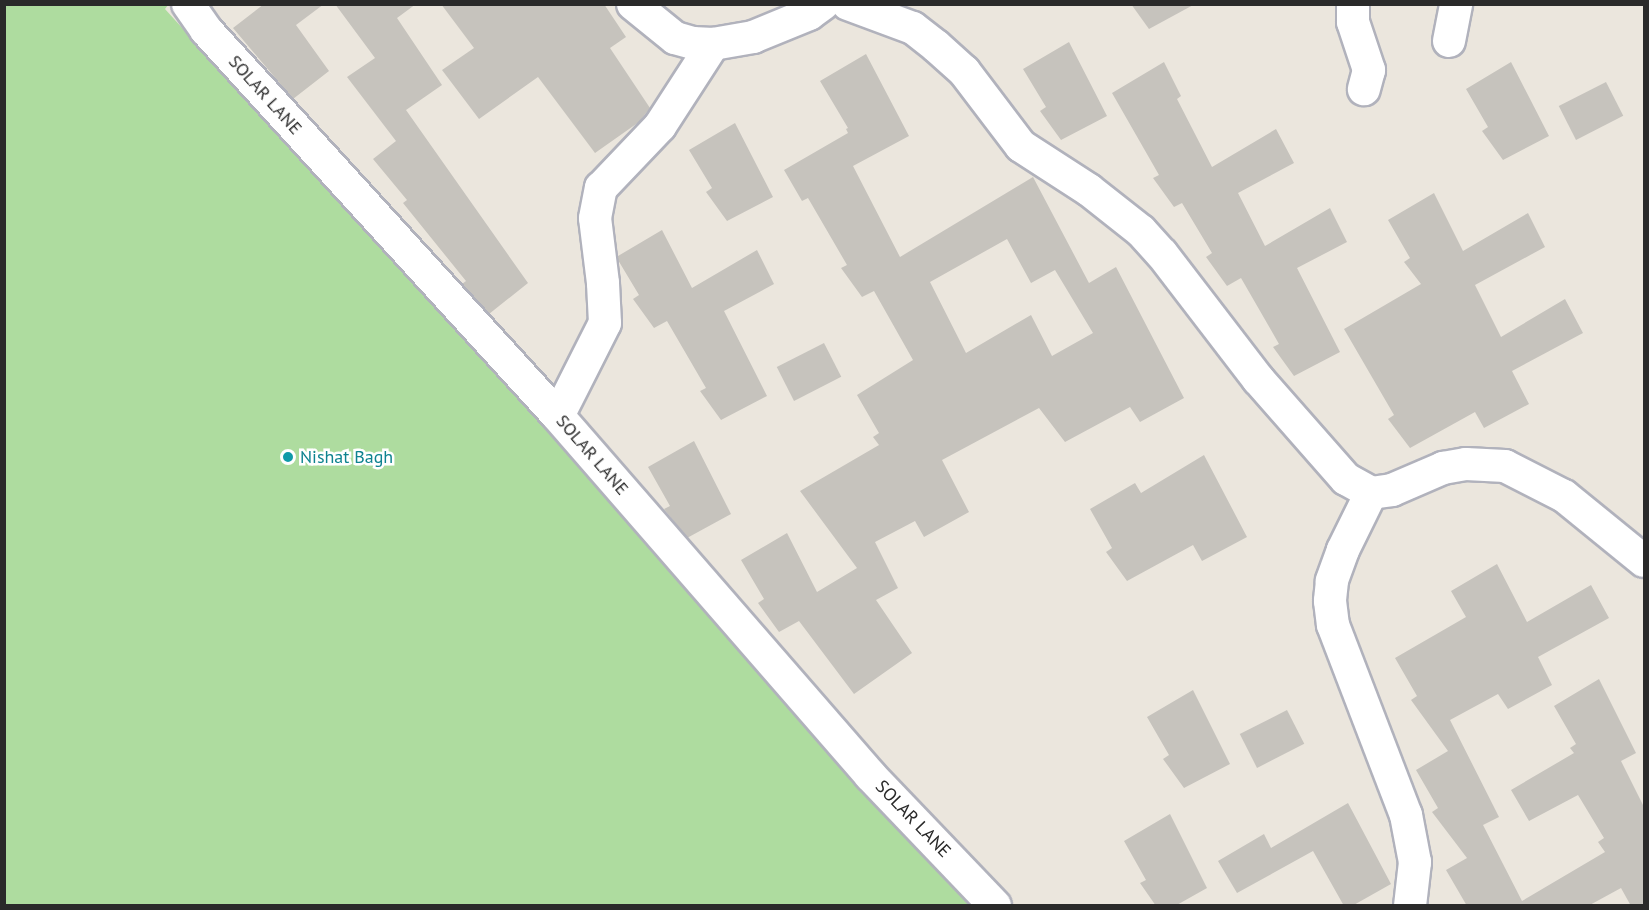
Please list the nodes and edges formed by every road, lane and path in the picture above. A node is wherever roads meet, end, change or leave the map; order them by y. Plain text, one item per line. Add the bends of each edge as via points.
1 (188, 4) edge
2 (633, 4) edge
3 (823, 4) edge
4 (848, 4) edge
5 (1353, 4) edge
6 (1456, 4) edge
7 (1449, 41) dead end
8 (713, 44) junction
9 (1364, 89) dead end
10 (558, 416) junction
11 (1371, 493) junction
12 (1644, 561) edge
13 (995, 906) edge
14 (1410, 906) edge

1 - 10 street, SOLAR LANE via 207,30
2 - 8 street via 675,38 693,44
3 - 8 street via 809,14 753,37
4 - 11 street via 912,28 936,46 964,71 1021,146 1089,190 1141,231 1315,445 1346,479
5 - 9 street via 1353,22 1369,70
6 - 7 street
8 - 10 street via 660,126 601,188 595,218 605,323
10 - 13 street, SOLAR LANE via 870,775
11 - 12 street via 1392,490 1443,468 1505,466 1564,496
11 - 14 street via 1343,550 1332,581 1330,602 1334,625 1406,815 1415,862

